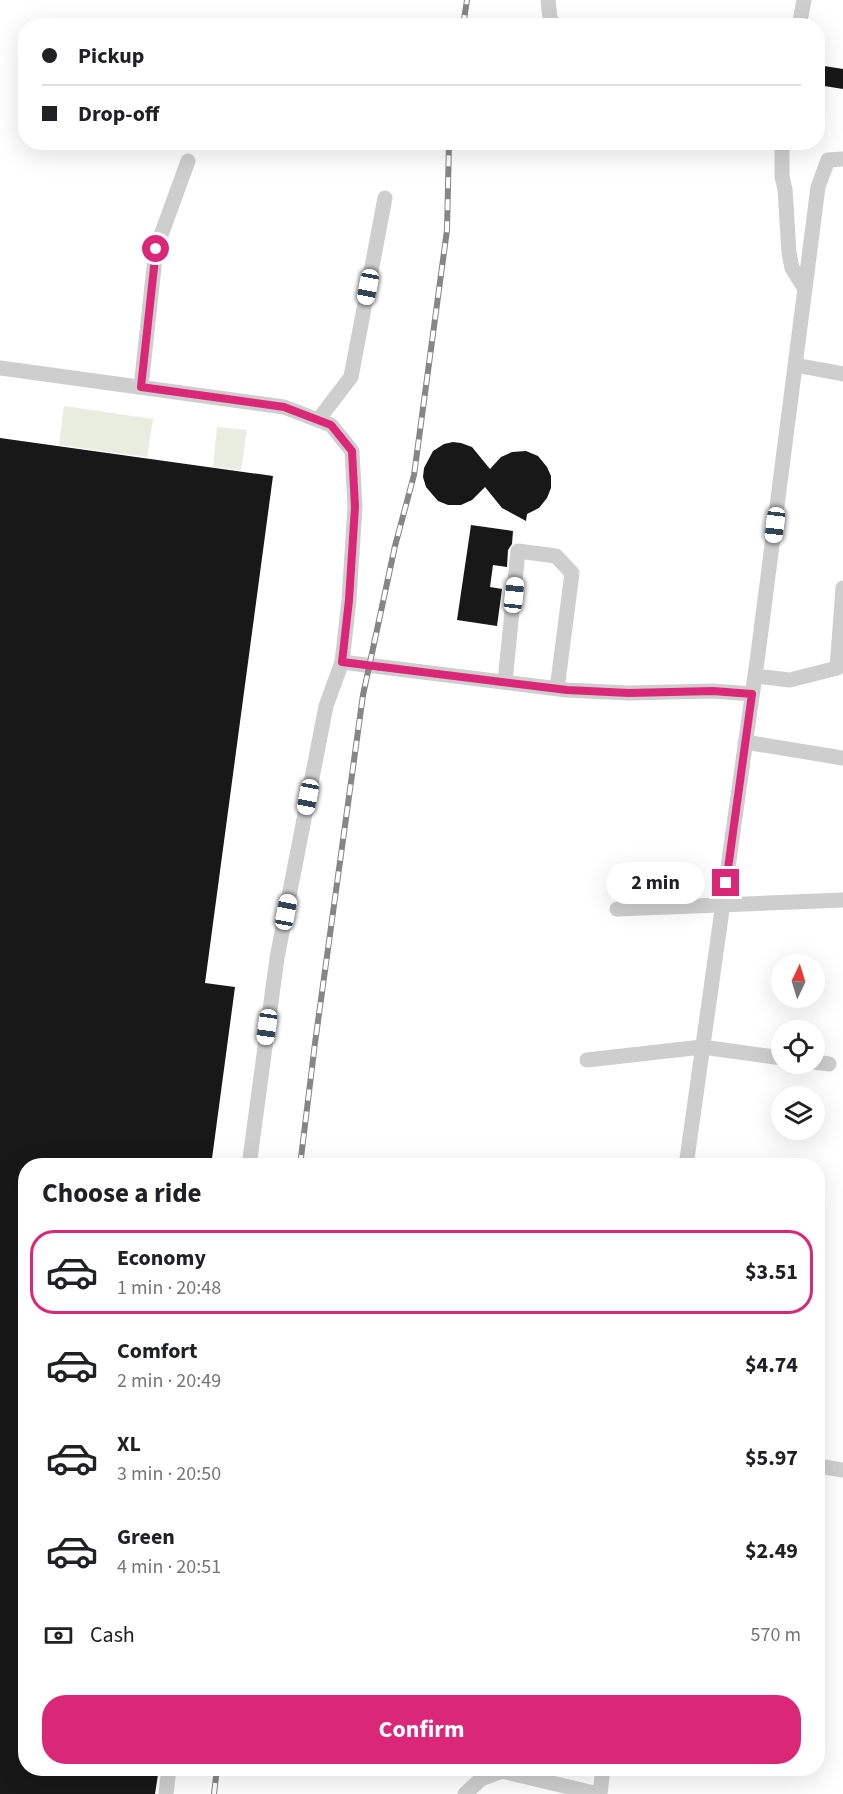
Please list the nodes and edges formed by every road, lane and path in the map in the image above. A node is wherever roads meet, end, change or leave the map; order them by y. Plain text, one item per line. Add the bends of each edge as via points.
1 (548, 0) edge
2 (804, 0) edge
3 (550, 18) edge
4 (801, 18) edge
5 (782, 150) edge
6 (843, 159) edge
7 (188, 161) dead end
8 (385, 198) dead end
9 (805, 289) junction
10 (795, 365) junction
11 (0, 368) edge
12 (843, 374) edge
13 (141, 387) junction
14 (318, 420) junction
15 (843, 588) edge
16 (342, 662) junction
17 (755, 676) junction
18 (505, 682) junction
19 (557, 689) junction
20 (752, 694) junction
21 (746, 742) junction
22 (843, 758) edge
23 (843, 900) edge
24 (723, 905) junction
25 (617, 909) dead end
26 (702, 1047) junction
27 (771, 1056) edge
28 (587, 1060) dead end
29 (250, 1158) edge
30 (687, 1158) edge
31 (825, 1467) edge
32 (843, 1470) edge
33 (168, 1776) edge
34 (488, 1776) edge
35 (526, 1776) edge
36 (602, 1776) edge
37 (166, 1794) edge
38 (465, 1794) edge
39 (599, 1794) edge

1 - 3 lane
2 - 4 lane
5 - 9 lane via 789,253 792,268
6 - 9 lane via 828,160 818,187
7 - 13 lane via 156,249
8 - 14 lane via 351,377
9 - 10 lane
10 - 12 lane
10 - 17 lane
11 - 13 lane
13 - 14 lane via 284,407
14 - 16 lane via 331,425 352,451 355,507
15 - 17 lane via 837,668 790,680
16 - 18 lane
16 - 29 lane via 326,706 277,958
17 - 20 lane
18 - 19 lane
18 - 19 lane via 518,551 556,556 572,573
19 - 20 lane
20 - 21 lane
21 - 22 lane
21 - 24 lane
23 - 24 lane
24 - 25 lane
24 - 26 lane
26 - 27 lane
26 - 28 lane
26 - 30 lane
31 - 32 lane
33 - 37 lane
34 - 38 lane
35 - 39 lane
36 - 39 lane

